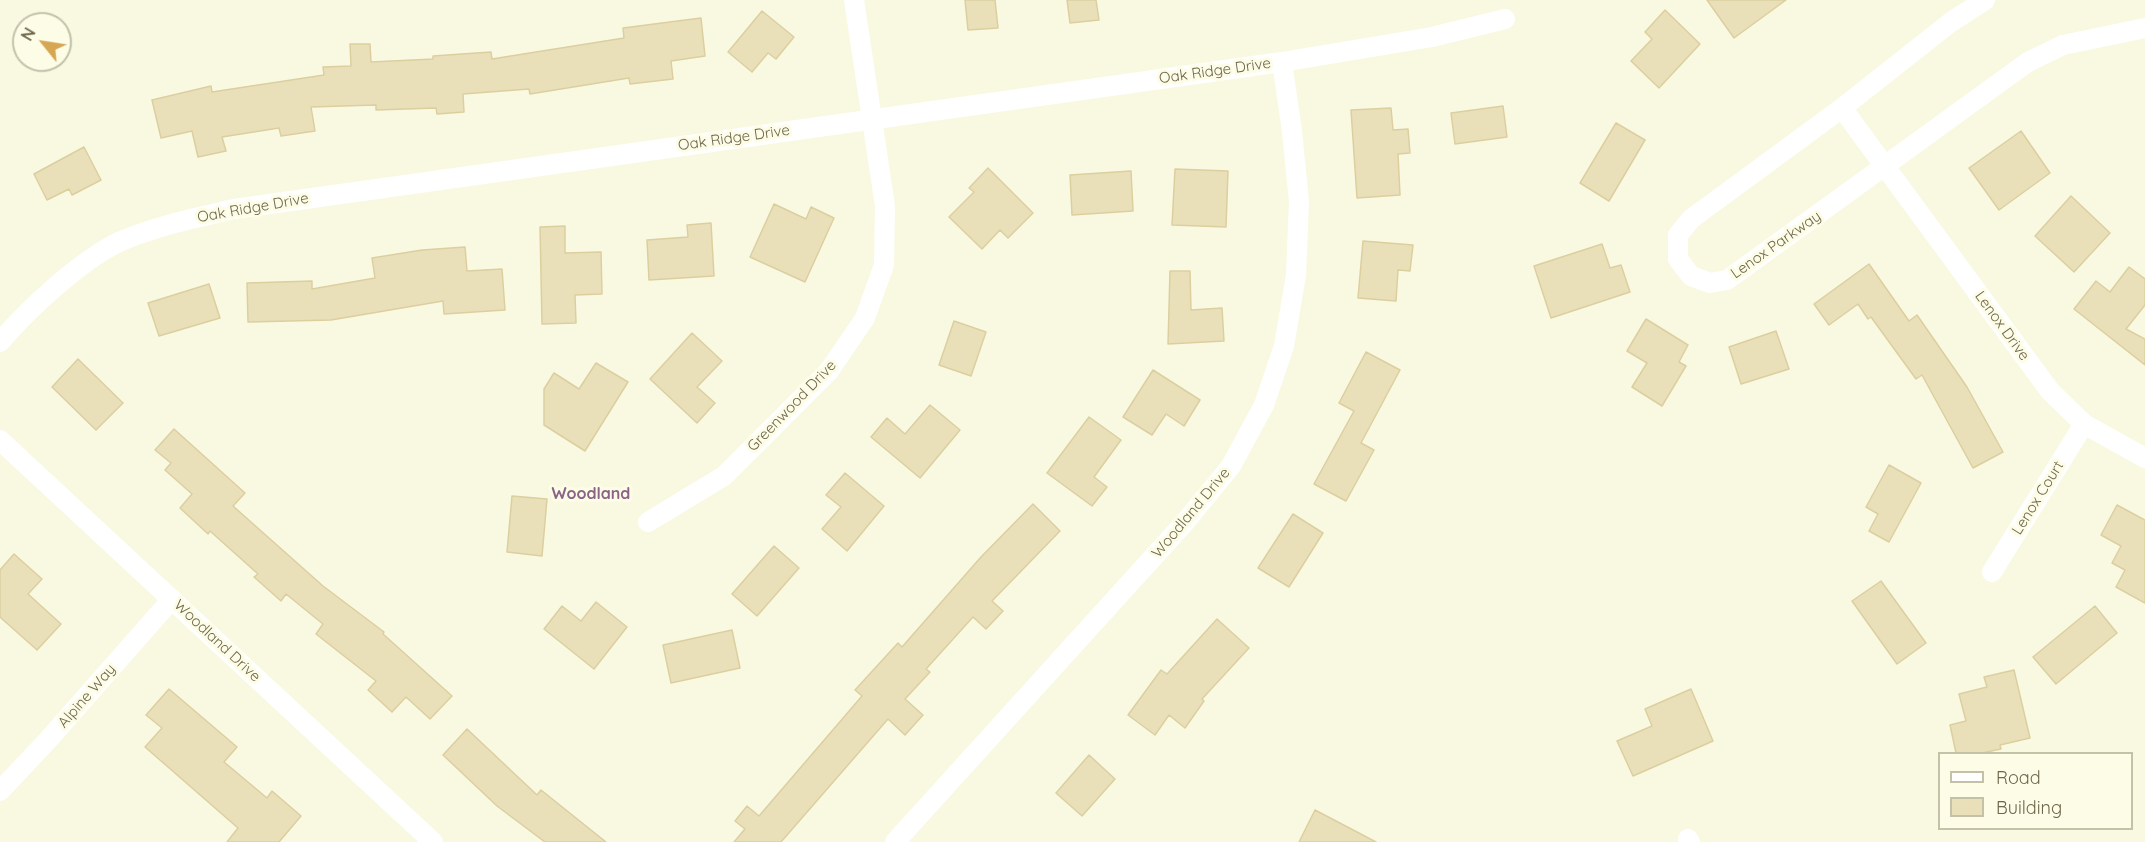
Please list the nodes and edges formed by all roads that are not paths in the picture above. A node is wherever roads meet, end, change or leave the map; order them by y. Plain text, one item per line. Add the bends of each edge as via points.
1 (854, 0) edge
2 (1985, 0) edge
3 (1505, 19) dead end
4 (2145, 28) edge
5 (1282, 62) junction
6 (1842, 108) junction
7 (872, 118) junction
8 (1886, 166) junction
9 (0, 342) edge
10 (2084, 424) junction
11 (0, 440) edge
12 (2145, 458) edge
13 (648, 522) dead end
14 (1992, 572) dead end
15 (172, 599) junction
16 (0, 791) edge
17 (433, 842) edge
18 (895, 842) edge

1 - 7 street, Greenwood Drive
2 - 6 street, Lenox Parkway
3 - 5 street, Oak Ridge Drive via 1432,38
4 - 8 street, Lenox Parkway via 2063,45 2028,62
5 - 7 street, Oak Ridge Drive
5 - 18 street, Woodland Drive via 1299,202 1296,264 1284,346 1264,405 1231,466 1186,521
6 - 8 street
6 - 8 street, Lenox Parkway via 1691,219 1678,235 1678,259 1691,276 1710,283 1727,280
7 - 9 street, Oak Ridge Drive via 234,209 177,222 118,243 74,272
7 - 13 street, Greenwood Drive via 885,206 884,265 865,318 829,371 724,476
8 - 10 street, Lenox Drive via 2050,391
10 - 12 street, Lenox Drive
10 - 14 street, Lenox Court
11 - 15 street, Woodland Drive
15 - 16 street, Alpine Way
15 - 17 street, Woodland Drive

